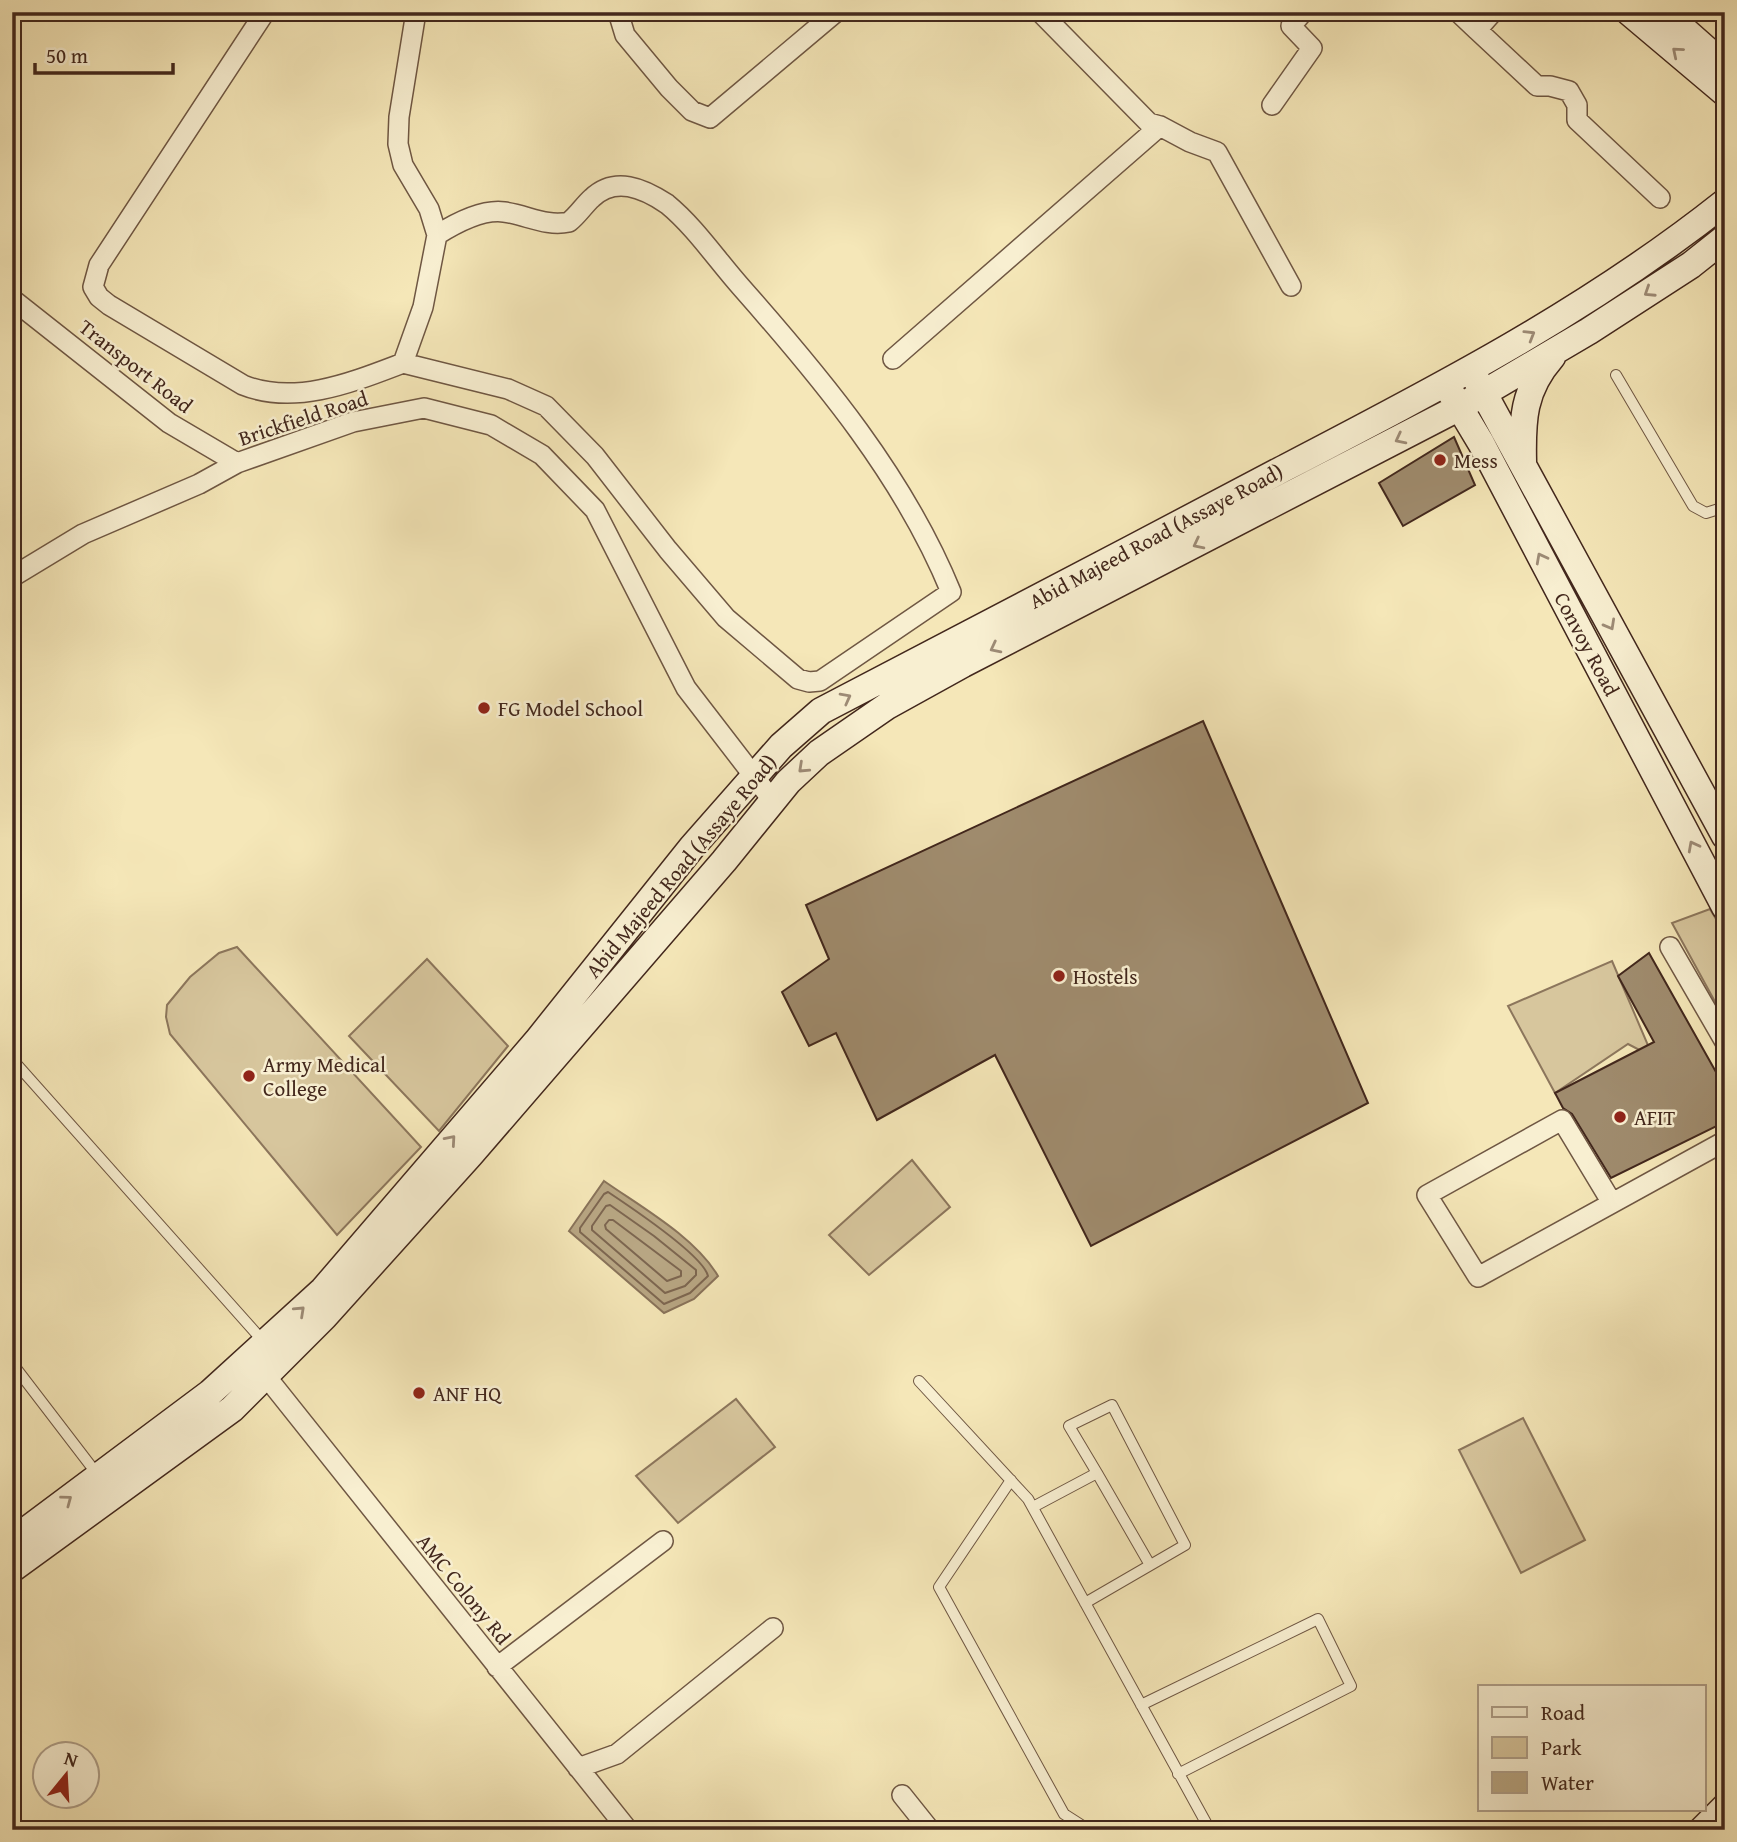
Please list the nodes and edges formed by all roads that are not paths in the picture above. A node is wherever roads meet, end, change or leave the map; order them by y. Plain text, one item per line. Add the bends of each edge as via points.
1 (265, 12) edge
2 (416, 12) edge
3 (618, 12) edge
4 (836, 12) edge
5 (1040, 12) edge
6 (1303, 12) edge
7 (1458, 12) edge
8 (1493, 12) edge
9 (1629, 12) edge
10 (1664, 12) edge
11 (1477, 30) junction
12 (1721, 61) edge
13 (1725, 93) edge
14 (1272, 105) dead end
15 (1160, 126) junction
16 (1660, 198) dead end
17 (1725, 202) edge
18 (437, 235) junction
19 (1725, 238) edge
20 (1725, 256) edge
21 (1691, 265) junction
22 (1291, 286) dead end
23 (12, 299) edge
24 (1560, 348) junction
25 (893, 359) dead end
26 (402, 363) junction
27 (1616, 375) dead end
28 (1477, 382) junction
29 (1445, 384) junction
30 (1460, 407) junction
31 (237, 463) junction
32 (1523, 465) junction
33 (1725, 507) edge
34 (12, 577) edge
35 (754, 777) junction
36 (772, 801) junction
37 (1725, 835) edge
38 (1725, 907) edge
39 (1670, 947) dead end
40 (1725, 1042) edge
41 (12, 1059) edge
42 (1725, 1141) edge
43 (1612, 1203) junction
44 (265, 1343) junction
45 (12, 1363) edge
46 (265, 1376) junction
47 (919, 1381) dead end
48 (1097, 1473) junction
49 (99, 1476) junction
50 (1011, 1480) junction
51 (1033, 1507) junction
52 (12, 1541) edge
53 (663, 1541) dead end
54 (1150, 1564) junction
55 (12, 1569) edge
56 (1085, 1603) junction
57 (773, 1628) dead end
58 (497, 1667) junction
59 (1141, 1705) junction
60 (578, 1768) junction
61 (1178, 1774) junction
62 (902, 1795) dead end
63 (1725, 1807) edge
64 (628, 1830) edge
65 (930, 1830) edge
66 (1089, 1830) edge
67 (1210, 1830) edge
68 (1702, 1830) edge

1 - 26 street via 99,265 93,287 109,305 256,391 320,389
2 - 18 street via 398,144 403,165 429,209
3 - 4 street via 625,35 669,88 692,111 710,118
5 - 15 street via 1149,123
6 - 14 street via 1291,26 1312,48
7 - 11 street
8 - 11 street
13 -> 9 main road
10 - 12 main road
11 - 16 street via 1537,86 1569,91 1577,104 1577,120
15 - 22 street via 1217,152
15 - 25 street
28 -> 17 main road, Abid Majeed Road (Assaye Road) via 1669,247
18 - 26 street via 423,307
18 - 26 street via 489,213 569,222 591,198 613,185 646,191 667,204 859,429 908,506 951,592 820,681 798,679 726,618 596,456 546,406 508,388
19 - 21 main road, Abid Majeed Road (Assaye Road)
20 - 21 street
21 -> 24 main road, Abid Majeed Road (Assaye Road)
23 - 31 street, Transport Road via 169,423
24 - 28 main road, Abid Majeed Road (Assaye Road)
24 - 32 main road via 1539,372 1529,395 1522,422
27 - 33 lane via 1693,506 1706,513
28 - 29 main road, Abid Majeed Road (Assaye Road)
28 - 30 main road, Abid Majeed Road (Assaye Road)
28 - 32 main road, Convoy Road
29 - 30 main road, Convoy Road
35 -> 29 main road, Abid Majeed Road (Assaye Road) via 821,711
30 -> 36 main road, Abid Majeed Road (Assaye Road) via 887,706 819,754
38 -> 30 main road, Convoy Road
31 - 34 street, Brickfield Road via 83,534
31 - 35 street, Brickfield Road via 353,422 424,408 491,425 542,455 595,509 686,688
32 -> 37 main road, Convoy Road
35 - 36 street, Brickfield Road
44 -> 35 main road, Abid Majeed Road (Assaye Road) via 323,1290 537,1041
36 - 46 main road, Abid Majeed Road (Assaye Road) via 470,1155
39 - 40 street
41 - 44 lane
42 - 43 street
43 - 43 street via 1478,1277 1427,1195 1562,1120
44 - 49 main road, Abid Majeed Road (Assaye Road) via 210,1393
45 - 49 lane
46 - 55 main road, Abid Majeed Road (Assaye Road) via 232,1409
46 - 58 street, AMC Colony Rd
47 - 50 lane
48 - 51 lane
48 - 54 lane
48 - 54 lane via 1069,1426 1112,1405 1185,1545
52 -> 49 main road, Abid Majeed Road (Assaye Road)
50 - 51 lane
50 - 66 lane via 939,1587 1064,1814
51 - 56 lane
53 - 58 street
54 - 56 lane
56 - 59 lane
57 - 60 street via 617,1754
58 - 60 street, AMC Colony Rd
59 - 61 lane
59 - 61 lane via 1318,1619 1351,1686
60 - 64 street, AMC Colony Rd
61 - 67 lane
62 - 65 street
63 - 68 main road

